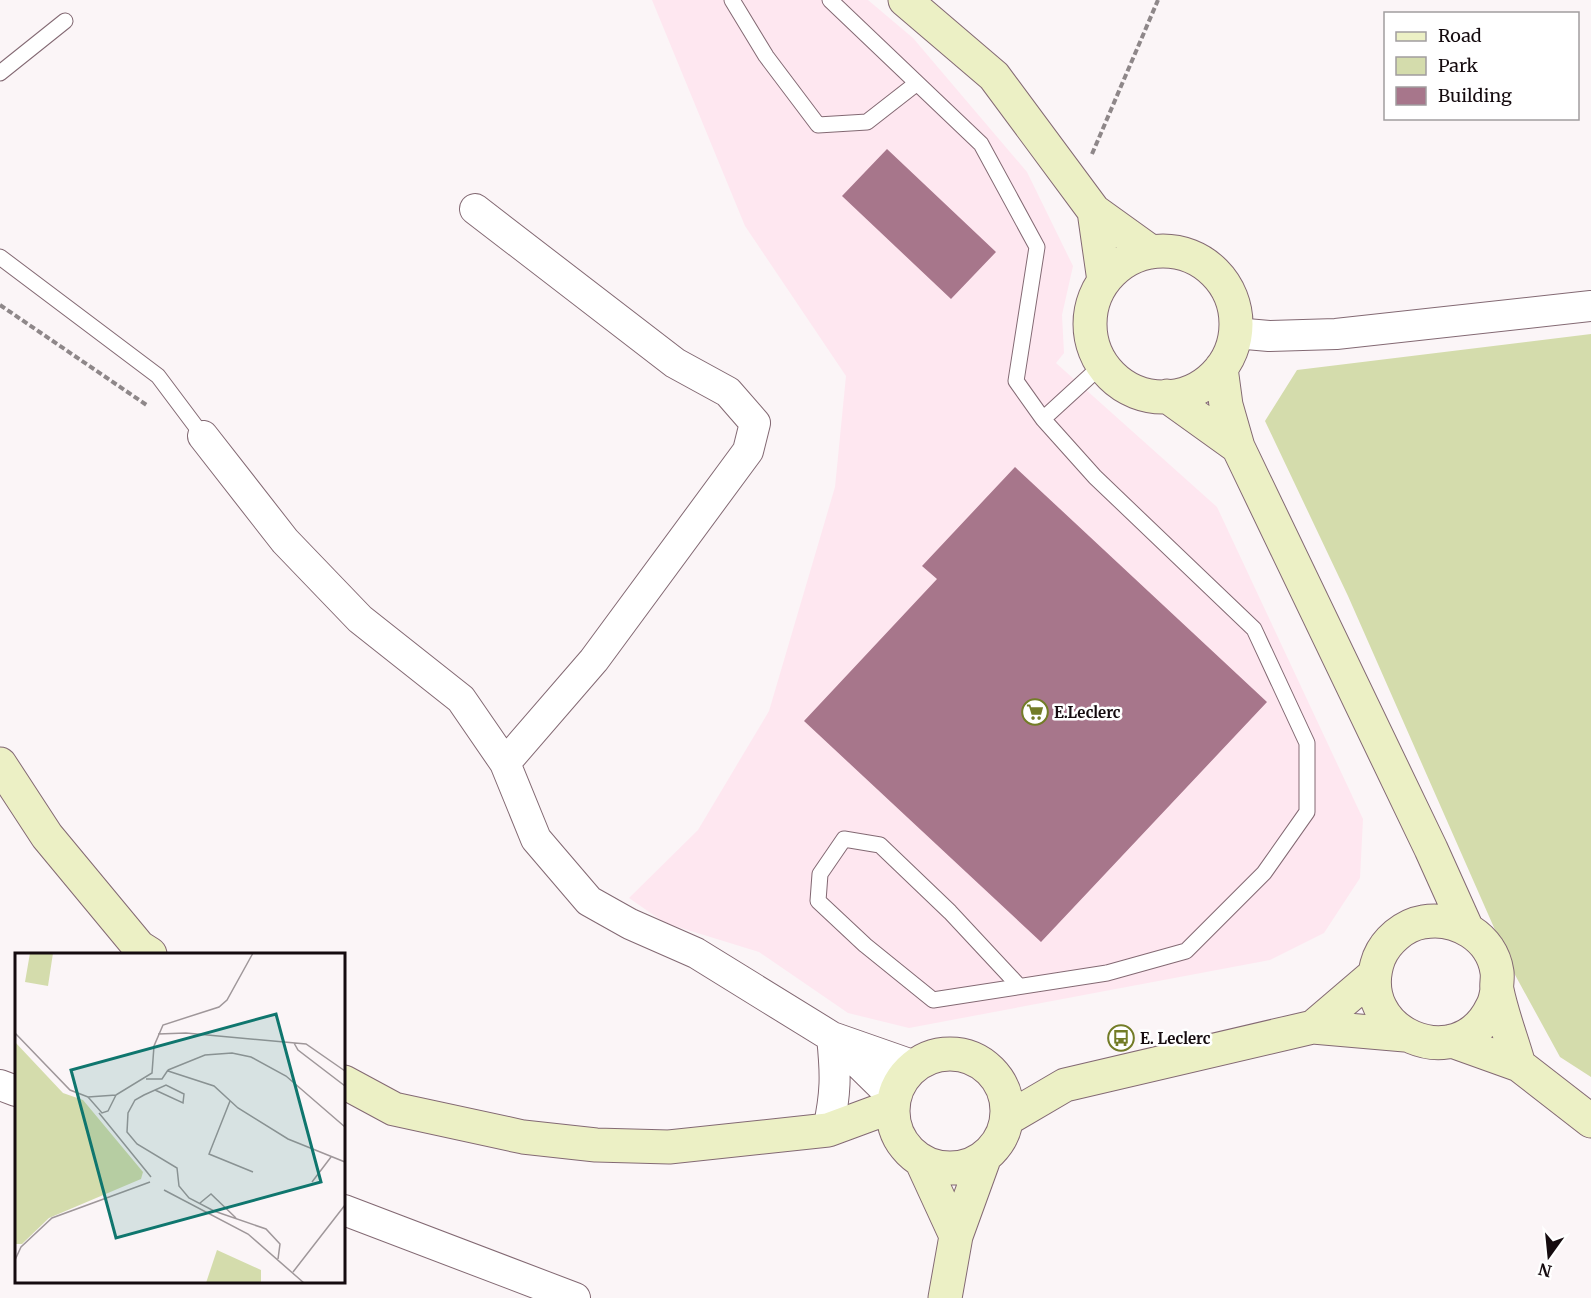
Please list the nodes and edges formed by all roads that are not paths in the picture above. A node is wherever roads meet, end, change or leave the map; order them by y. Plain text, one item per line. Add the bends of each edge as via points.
1 (732, 0) edge
2 (830, 0) edge
3 (905, 0) edge
4 (65, 21) dead end
5 (0, 73) edge
6 (917, 83) junction
7 (475, 209) dead end
8 (1094, 211) junction
9 (1151, 252) junction
10 (0, 257) edge
11 (1104, 281) junction
12 (1591, 306) edge
13 (1235, 333) junction
14 (1102, 365) junction
15 (1221, 368) junction
16 (1167, 396) junction
17 (1043, 419) junction
18 (203, 436) joint
19 (1238, 447) junction
20 (505, 763) junction
21 (0, 764) edge
22 (1431, 849) junction
23 (1420, 922) junction
24 (1467, 929) junction
25 (148, 953) edge
26 (1375, 974) junction
27 (1019, 987) junction
28 (1497, 990) junction
29 (1313, 1027) junction
30 (1405, 1035) junction
31 (832, 1037) junction
32 (1452, 1041) junction
33 (1520, 1065) junction
34 (915, 1066) junction
35 (995, 1076) junction
36 (345, 1083) edge
37 (0, 1085) edge
38 (1065, 1085) junction
39 (15, 1092) edge
40 (894, 1102) junction
41 (1006, 1119) junction
42 (1591, 1121) edge
43 (828, 1130) junction
44 (913, 1153) junction
45 (985, 1156) junction
46 (345, 1210) edge
47 (956, 1236) junction
48 (575, 1298) edge
49 (945, 1298) edge

1 - 6 lane via 766,56 818,126 867,122
2 - 6 lane
3 - 8 main road via 994,76
4 - 5 lane
6 - 17 lane via 981,144 1037,247 1016,381
7 - 20 street via 675,363 728,392 755,423 748,451 594,660
8 - 9 main road
8 - 11 main road
9 - 11 main road via 1125,262
9 - 13 main road via 1189,256 1220,278 1233,304
10 - 18 lane via 158,376
11 - 14 main road via 1093,301 1089,323
12 - 13 street via 1336,334
13 - 15 main road via 1230,354
14 - 16 main road via 1117,381 1137,392
14 - 17 lane
15 - 16 main road via 1201,387
15 - 19 main road
16 - 19 main road
17 - 27 lane via 1095,477 1254,629 1307,742 1307,812 1264,873 1186,951 1107,973
18 - 20 street via 285,541 360,619 461,699
19 - 22 main road
20 - 31 street via 536,839 589,901 696,953
21 - 25 main road via 47,836 139,947
22 - 23 main road
22 - 24 main road
23 - 24 main road via 1452,922
23 - 26 main road via 1389,941
24 - 28 main road via 1491,955 1497,972
26 - 29 main road
26 - 30 main road via 1375,992 1381,1009
27 - 27 lane via 950,912 880,845 844,839 820,874 818,902 865,945 933,1000
28 - 32 main road via 1482,1023
28 - 33 main road
29 - 30 main road
29 - 38 main road
30 - 32 main road via 1420,1041
31 - 34 street
31 - 40 street
31 - 43 street via 835,1098
32 - 33 main road
33 - 42 main road
34 - 35 main road via 931,1057 966,1056
34 - 40 main road via 902,1080
35 - 38 main road
35 - 41 main road via 1006,1104
36 - 43 main road via 394,1108 523,1137 596,1145 669,1147
37 - 39 street
38 - 41 main road
40 - 43 main road
40 - 44 main road via 893,1120
41 - 45 main road via 995,1146
43 - 44 main road
44 - 45 main road via 937,1166 953,1168
44 - 47 main road
45 - 47 main road
46 - 48 street
47 - 49 main road

